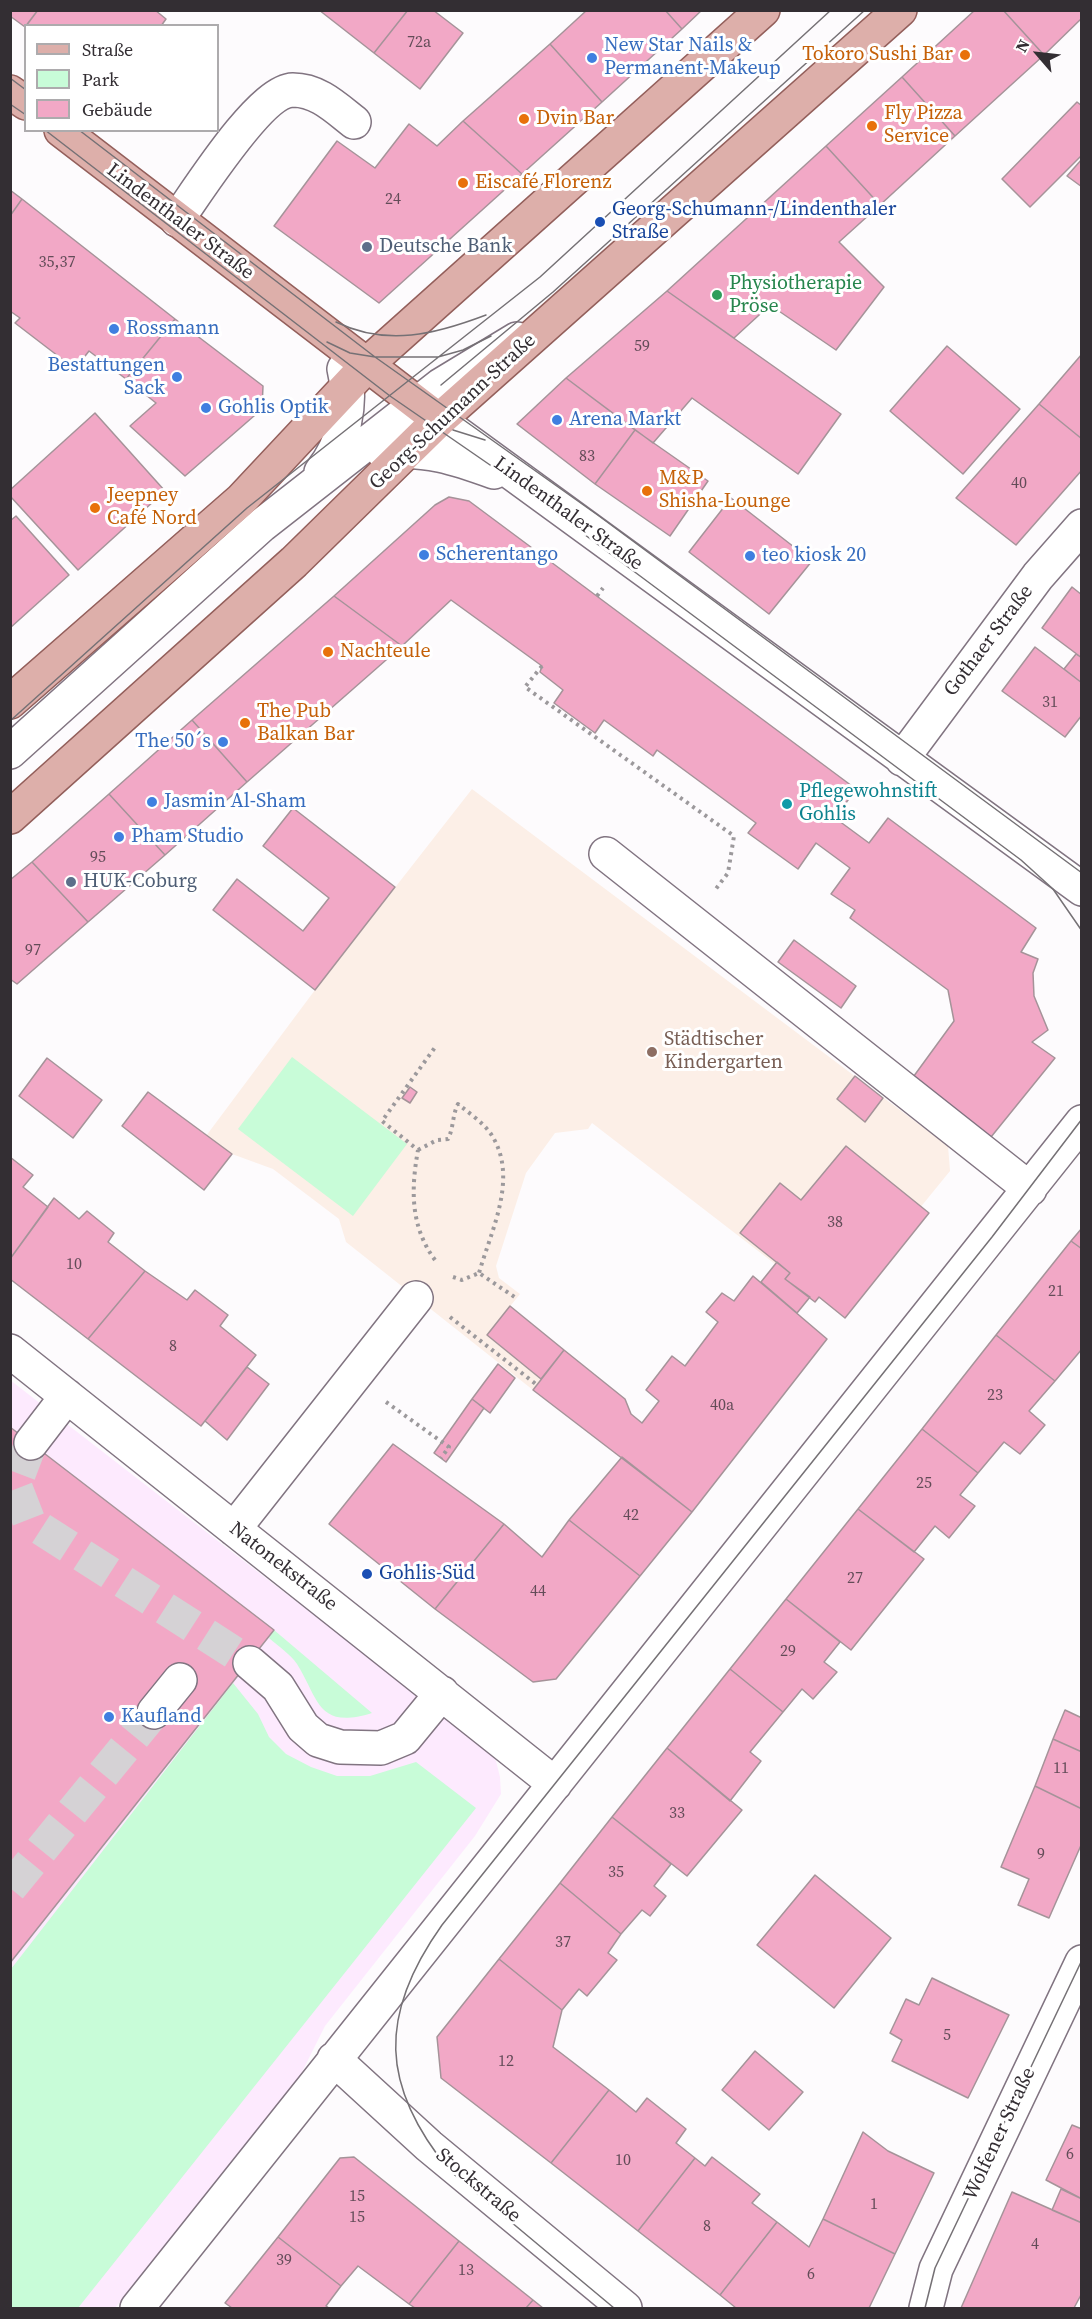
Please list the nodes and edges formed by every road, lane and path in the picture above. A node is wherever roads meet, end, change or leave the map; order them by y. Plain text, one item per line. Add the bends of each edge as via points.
1 (763, 10) edge
2 (900, 10) edge
3 (10, 92) edge
4 (24, 102) edge
5 (354, 122) dead end
6 (64, 132) edge
7 (177, 220) junction
8 (568, 308) joint
9 (357, 375) junction
10 (435, 420) junction
11 (389, 426) junction
12 (339, 444) junction
13 (410, 450) junction
14 (527, 483) junction
15 (309, 488) junction
16 (241, 500) junction
17 (1082, 526) edge
18 (542, 666) dead end
19 (10, 702) edge
20 (10, 752) edge
21 (902, 759) junction
22 (10, 817) edge
23 (606, 854) dead end
24 (1082, 889) edge
25 (692, 922) junction
26 (436, 1046) dead end
27 (1082, 1122) edge
28 (418, 1150) junction
29 (1030, 1189) junction
30 (441, 1267) junction
31 (479, 1272) junction
32 (418, 1295) junction
33 (516, 1298) dead end
34 (10, 1351) edge
35 (354, 1378) junction
36 (537, 1385) dead end
37 (68, 1396) junction
38 (31, 1443) tunnel mouth
39 (441, 1458) dead end
40 (234, 1529) junction
41 (250, 1663) tunnel mouth
42 (180, 1680) dead end
43 (442, 1693) junction
44 (154, 1712) tunnel mouth
45 (555, 1784) junction
46 (1081, 1964) edge
47 (334, 2059) junction
48 (137, 2308) edge
49 (625, 2308) edge
50 (926, 2308) edge

1 - 9 main road
2 - 8 main road
3 - 4 main road
5 - 7 street via 309,92 291,90 272,100 254,114
6 - 7 main road, Lindenthaler Straße
7 - 9 main road, Lindenthaler Straße via 315,326
8 - 10 street via 441,385
9 - 10 main road, Lindenthaler Straße
9 - 12 street
9 - 16 main road
10 - 11 street
10 - 13 main road, Georg-Schumann-Straße
10 - 14 street, Lindenthaler Straße
11 - 12 street
11 - 15 street
12 - 15 street
12 - 16 street
13 - 14 street via 441,454
13 - 15 street via 362,460
13 - 22 main road, Georg-Schumann-Straße via 294,562
14 - 21 street, Lindenthaler Straße
15 - 20 street via 213,568
16 - 19 main road
17 - 21 street, Gothaer Straße via 1038,576
18 - 25 path via 525,687 734,836 728,873
21 - 24 street, Lindenthaler Straße
23 - 25 street
25 - 29 street
26 - 28 path via 382,1121
27 - 29 street
28 - 30 path via 412,1181 413,1205 418,1228
28 - 31 path via 448,1139 458,1104 494,1138 500,1154 502,1192
29 - 45 street
30 - 31 path via 457,1281
30 - 32 path
31 - 33 path
32 - 35 street
32 - 36 path
34 - 37 street, Natonekstraße
35 - 39 path via 449,1446
35 - 40 street
37 - 38 street
37 - 40 street, Natonekstraße
40 - 43 street, Natonekstraße
41 - 43 street via 278,1687 303,1727 318,1740 340,1747 381,1748 405,1738
42 - 44 street
43 - 45 street, Natonekstraße
45 - 47 street
46 - 50 street, Wolfener Straße via 936,2268
47 - 48 street
47 - 49 street, Stockstraße

